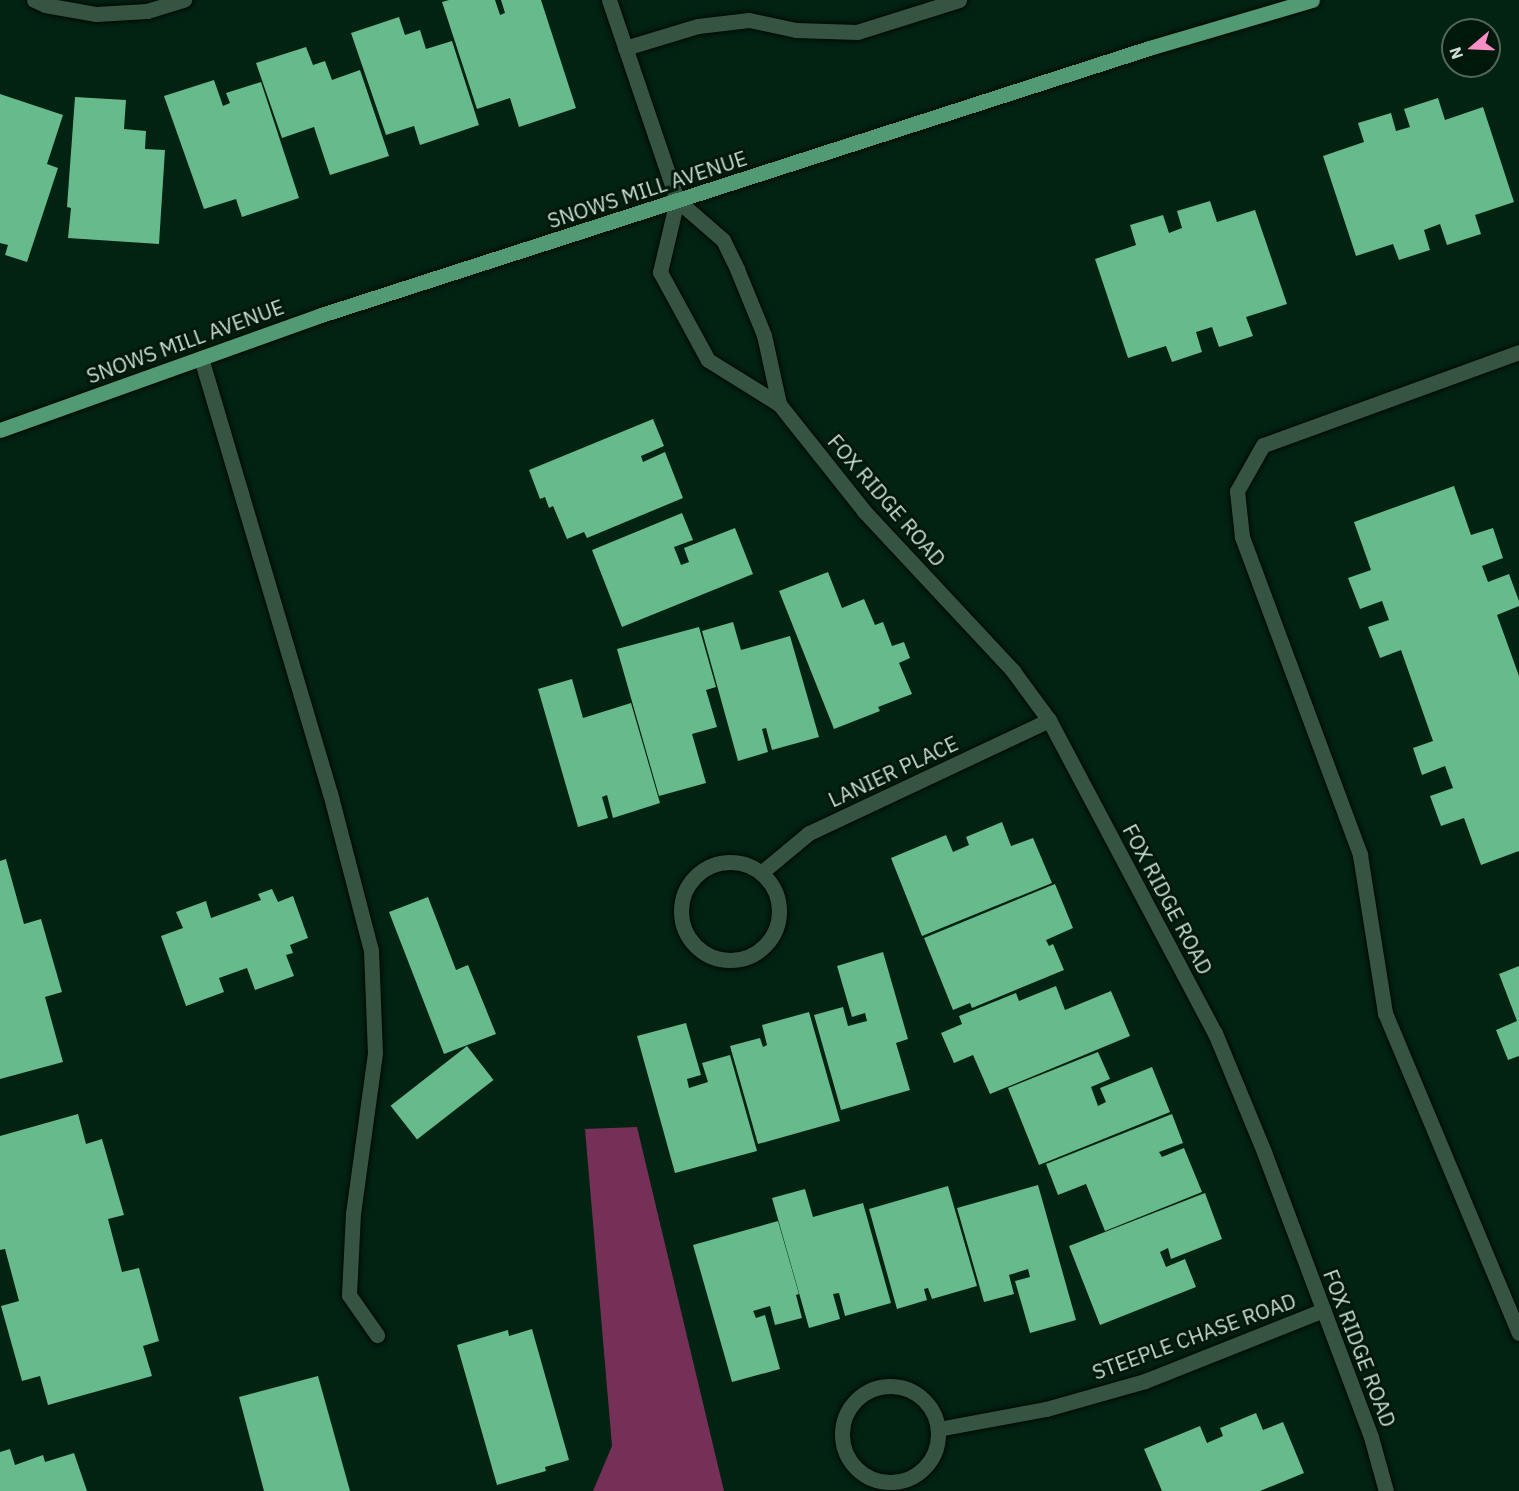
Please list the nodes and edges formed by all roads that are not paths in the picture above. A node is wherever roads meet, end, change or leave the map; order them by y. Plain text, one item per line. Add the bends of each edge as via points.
1 (34, 0) edge
2 (184, 0) edge
3 (609, 0) edge
4 (959, 0) edge
5 (1312, 0) edge
6 (624, 48) junction
7 (677, 200) junction
8 (1519, 352) edge
9 (201, 358) junction
10 (779, 404) junction
11 (0, 430) edge
12 (1049, 720) junction
13 (762, 872) junction
14 (1323, 1311) junction
15 (1519, 1333) edge
16 (377, 1335) dead end
17 (938, 1429) junction
18 (1386, 1491) edge

1 - 2 street via 96,14 147,11
3 - 6 street
4 - 6 street via 857,32 796,30 749,20 698,26
5 - 7 main road, SNOWS MILL AVENUE via 1149,48
6 - 7 street
7 - 9 main road, SNOWS MILL AVENUE via 321,315
7 - 10 street, FOX RIDGE ROAD via 723,240 728,250 764,335
7 - 10 street, FOX RIDGE ROAD via 660,272 708,360
8 - 15 street via 1263,445 1237,490 1242,537 1360,855 1385,1013
9 - 11 main road, SNOWS MILL AVENUE
9 - 16 street via 330,793 371,950 375,1053 353,1213 349,1294
10 - 12 street, FOX RIDGE ROAD via 864,511 1012,671
12 - 13 street, LANIER PLACE via 809,833
12 - 14 street, FOX RIDGE ROAD via 1215,1033
13 - 13 street via 778,895 779,924 765,948 739,961 711,957 689,940 680,912 687,885 708,866 717,864 736,861
14 - 17 street, STEEPLE CHASE ROAD via 1145,1381 1046,1409
14 - 18 street, FOX RIDGE ROAD via 1371,1437
17 - 17 street via 927,1404 917,1394 906,1388 878,1387 860,1397 847,1412 842,1440 853,1465 863,1474 882,1482 903,1481 926,1467 936,1449

